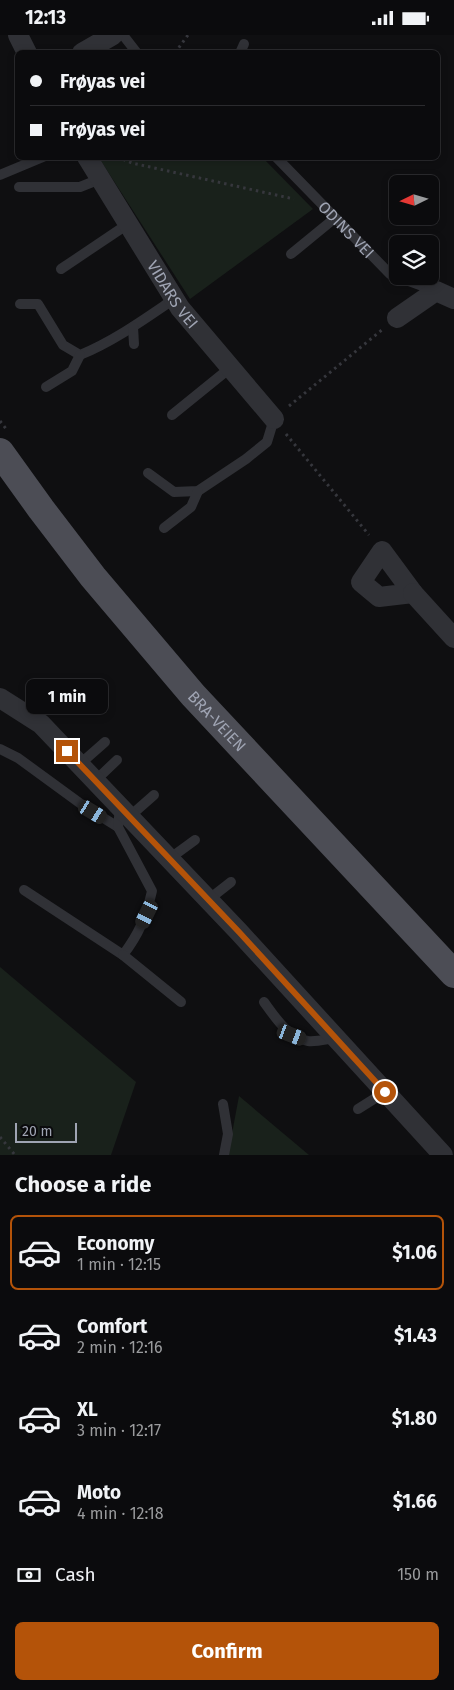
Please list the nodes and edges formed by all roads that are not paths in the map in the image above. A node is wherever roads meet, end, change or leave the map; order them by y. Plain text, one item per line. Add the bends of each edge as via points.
1 (18, 35) edge
2 (113, 35) edge
3 (123, 35) edge
4 (26, 50) edge
5 (87, 50) edge
6 (135, 50) edge
7 (36, 160) edge
8 (89, 160) edge
9 (279, 160) edge
10 (0, 175) edge
11 (100, 179) junction
12 (19, 187) dead end
13 (335, 218) junction
14 (128, 224) junction
15 (291, 254) dead end
16 (61, 269) dead end
17 (445, 295) edge
18 (174, 299) junction
19 (20, 304) dead end
20 (398, 319) road end
21 (133, 327) junction
22 (134, 344) dead end
23 (80, 355) junction
24 (230, 368) junction
25 (46, 387) dead end
26 (172, 415) dead end
27 (274, 419) joint
28 (0, 451) edge
29 (148, 473) dead end
30 (198, 491) junction
31 (164, 527) dead end
32 (413, 593) junction
33 (454, 638) edge
34 (0, 698) edge
35 (105, 742) dead end
36 (0, 749) edge
37 (117, 761) dead end
38 (80, 765) junction
39 (95, 781) junction
40 (154, 795) dead end
41 (122, 817) junction
42 (195, 840) dead end
43 (169, 859) junction
44 (231, 882) dead end
45 (24, 890) dead end
46 (208, 900) junction
47 (123, 955) junction
48 (454, 974) edge
49 (264, 1002) dead end
50 (181, 1003) dead end
51 (336, 1038) junction
52 (385, 1092) junction
53 (223, 1104) dead end
54 (358, 1109) dead end
55 (431, 1150) edge
56 (224, 1155) edge

1 - 4 street
2 - 5 street
3 - 6 lane
7 - 10 lane
8 - 11 street, VIDARS VEI
9 - 13 lane, ODINS VEI
11 - 12 lane via 80,187
11 - 14 street, VIDARS VEI
13 - 15 lane
13 - 17 lane, ODINS VEI via 390,274
14 - 16 lane
14 - 18 street, VIDARS VEI
17 - 20 street
18 - 21 lane
18 - 24 street, VIDARS VEI
19 - 23 lane via 38,304 63,345
21 - 22 lane
21 - 23 lane
23 - 25 lane via 72,371
24 - 26 lane
24 - 27 street, VIDARS VEI
27 - 30 lane via 267,442
28 - 48 main road, BRA-VEIEN via 93,577 192,695
29 - 30 lane via 174,492
30 - 31 lane via 191,507
32 - 32 street via 379,597 360,582 382,551
32 - 33 street
34 - 38 street via 41,724
35 - 38 lane
36 - 41 lane via 18,758 81,805
37 - 39 lane
38 - 39 street
39 - 41 street
40 - 41 lane
41 - 43 street
41 - 47 lane via 152,891 147,914
42 - 43 lane
43 - 46 street
44 - 46 lane
45 - 47 lane
46 - 51 street
47 - 50 lane
49 - 51 lane via 292,1035 308,1041
51 - 52 street
52 - 54 lane
52 - 55 street
53 - 56 lane via 228,1133

